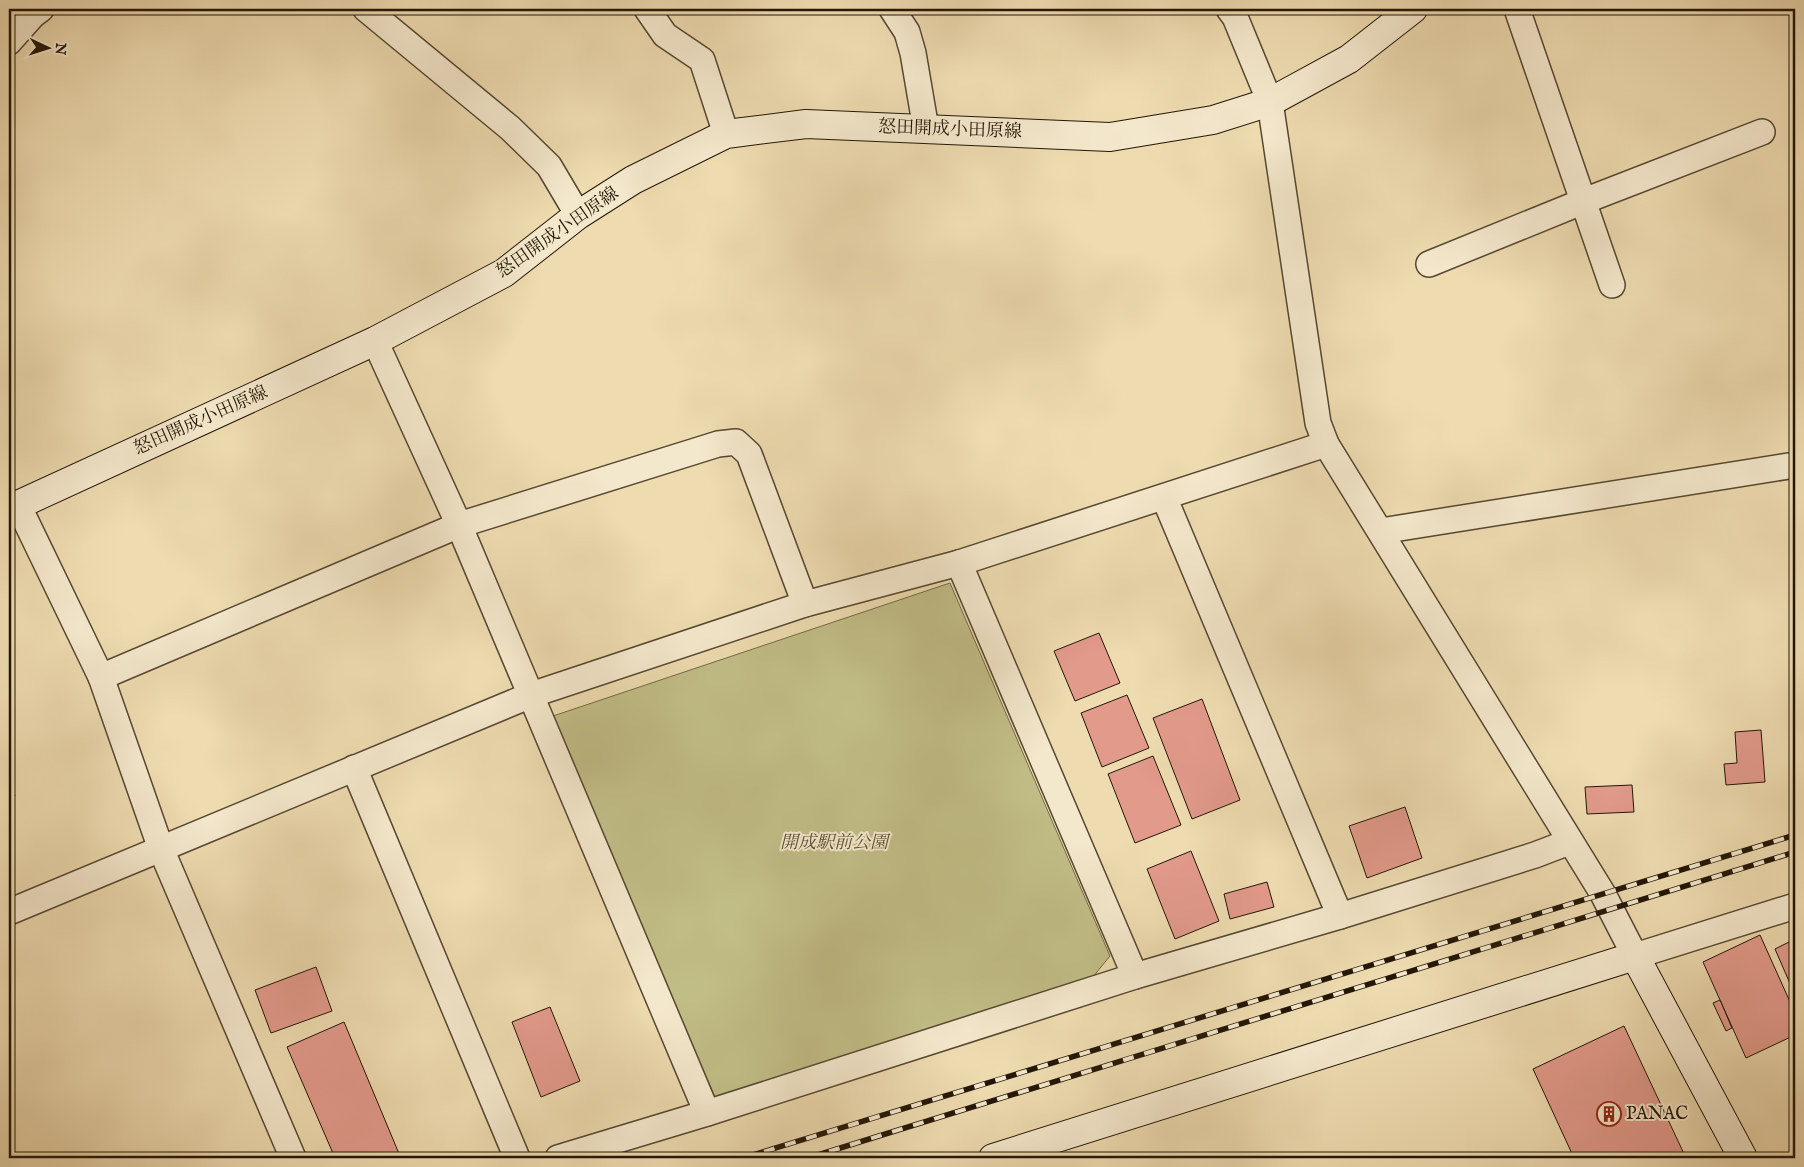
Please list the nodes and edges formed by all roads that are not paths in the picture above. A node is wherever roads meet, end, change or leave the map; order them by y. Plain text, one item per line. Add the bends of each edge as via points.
1 (41, 9) edge
2 (366, 9) edge
3 (647, 9) edge
4 (892, 9) edge
5 (1229, 9) edge
6 (1413, 9) edge
7 (1517, 9) edge
8 (9, 42) edge
9 (1270, 102) junction
10 (926, 129) junction
11 (1762, 132) dead end
12 (726, 134) junction
13 (1584, 201) junction
14 (578, 215) junction
15 (1428, 264) dead end
16 (1612, 285) dead end
17 (375, 341) junction
18 (1326, 444) junction
19 (1795, 465) edge
20 (1164, 497) junction
21 (13, 506) edge
22 (459, 525) junction
23 (1381, 531) junction
24 (959, 563) junction
25 (806, 604) junction
26 (101, 677) junction
27 (531, 695) junction
28 (354, 768) junction
29 (1570, 842) junction
30 (161, 849) junction
31 (1795, 906) edge
32 (9, 912) edge
33 (1340, 916) junction
34 (1636, 956) junction
35 (1135, 976) junction
36 (707, 1113) junction
37 (293, 1158) edge
38 (517, 1158) edge
39 (558, 1158) edge
40 (992, 1158) edge
41 (1743, 1158) edge

1 - 8 street
2 - 14 street via 510,128 550,166
3 - 12 street via 665,35 702,60
4 - 10 street via 907,32 913,53
5 - 9 street
6 - 9 main road, 怒田開成小田原線 via 1349,59
7 - 13 street
9 - 10 main road, 怒田開成小田原線 via 1213,120 1110,137
9 - 18 street via 1318,423
10 - 12 main road, 怒田開成小田原線 via 806,124
11 - 13 street
12 - 14 main road, 怒田開成小田原線 via 633,180
13 - 15 street
13 - 16 street
14 - 17 main road, 怒田開成小田原線 via 504,273
17 - 21 main road, 怒田開成小田原線
17 - 22 street
18 - 20 street
18 - 23 street
19 - 23 street
20 - 24 street
20 - 33 street
21 - 26 street
22 - 25 street via 718,444 736,442 749,454
22 - 26 street
22 - 27 street
23 - 29 street
24 - 25 street
24 - 35 street
25 - 27 street
26 - 30 street
27 - 28 street
27 - 36 street
28 - 30 street
28 - 38 street
29 - 33 street
29 - 34 street
30 - 32 street
30 - 37 street
31 - 34 street
33 - 35 street
34 - 40 main road
34 - 41 main road
35 - 36 street
36 - 39 street

